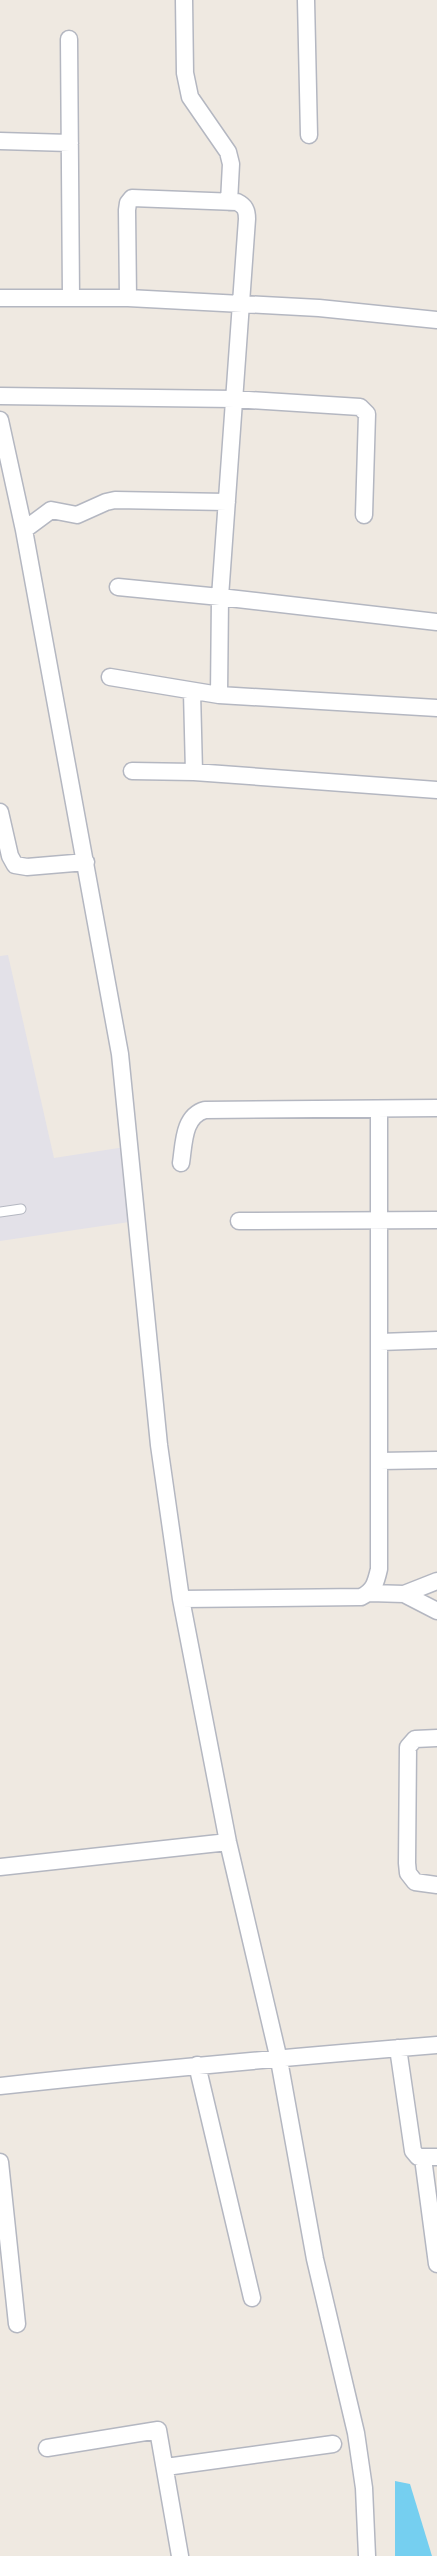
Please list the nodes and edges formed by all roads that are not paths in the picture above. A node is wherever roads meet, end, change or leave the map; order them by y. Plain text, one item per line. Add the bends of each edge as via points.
1 (184, 0) edge
2 (306, 0) edge
3 (69, 40) dead end
4 (309, 134) dead end
5 (0, 141) edge
6 (70, 143) junction
7 (229, 202) junction
8 (0, 298) edge
9 (71, 298) junction
10 (128, 298) junction
11 (241, 304) junction
12 (437, 320) edge
13 (0, 396) edge
14 (234, 399) junction
15 (0, 420) edge
16 (227, 502) junction
17 (364, 515) dead end
18 (24, 530) junction
19 (118, 587) dead end
20 (220, 596) junction
21 (437, 622) edge
22 (110, 677) dead end
23 (192, 692) junction
24 (219, 695) junction
25 (437, 708) edge
26 (132, 771) dead end
27 (194, 772) junction
28 (437, 790) edge
29 (1, 820) edge
30 (86, 862) junction
31 (437, 1108) edge
32 (379, 1109) junction
33 (180, 1164) dead end
34 (21, 1209) dead end
35 (0, 1212) edge
36 (380, 1220) junction
37 (437, 1220) edge
38 (239, 1221) dead end
39 (437, 1340) edge
40 (380, 1342) junction
41 (437, 1460) edge
42 (380, 1461) junction
43 (437, 1581) edge
44 (370, 1593) junction
45 (404, 1594) junction
46 (181, 1599) junction
47 (437, 1611) edge
48 (437, 1738) edge
49 (228, 1842) junction
50 (0, 1868) edge
51 (437, 1885) edge
52 (437, 2045) edge
53 (398, 2048) junction
54 (279, 2060) junction
55 (197, 2065) junction
56 (0, 2086) edge
57 (430, 2158) edge
58 (0, 2162) edge
59 (437, 2264) edge
60 (252, 2298) dead end
61 (17, 2324) dead end
62 (334, 2444) dead end
63 (47, 2448) dead end
64 (166, 2467) junction
65 (180, 2556) edge
66 (367, 2556) edge

1 - 7 street via 188,89 202,117 220,137 228,152 231,164
2 - 4 street
3 - 6 street
5 - 6 street
6 - 9 street
7 - 10 street via 132,198 127,210
7 - 11 street via 238,202 247,211
8 - 9 street
9 - 10 street
10 - 11 street
11 - 12 street
11 - 14 street
13 - 14 street
14 - 16 street
14 - 17 street via 364,408 367,414
15 - 18 street
16 - 18 street via 115,500 77,514 51,510
16 - 20 street
18 - 30 street
19 - 20 street
20 - 21 street
20 - 24 street
22 - 23 street
23 - 24 street
23 - 27 street
24 - 25 street
26 - 27 street
27 - 28 street
29 - 30 street via 15,865 27,867
30 - 46 street via 120,1054 159,1445
31 - 32 street
32 - 33 street via 197,1112 186,1128
32 - 36 street
34 - 35 lane
36 - 37 street
36 - 38 street
36 - 40 street
39 - 40 street
40 - 42 street
41 - 42 street
42 - 44 street via 379,1569
43 - 45 street
44 - 45 street
44 - 46 street via 361,1597
45 - 47 street
46 - 49 street
48 - 51 street via 421,1737 408,1747 407,1863 411,1879 415,1882
49 - 50 street
49 - 54 street
52 - 53 street
53 - 54 street
53 - 57 street via 412,2146 415,2155
54 - 55 street
54 - 66 street via 315,2259 356,2433 364,2488
55 - 56 street
55 - 60 street
57 - 59 street
58 - 61 street
62 - 64 street
63 - 64 street via 158,2430
64 - 65 street

